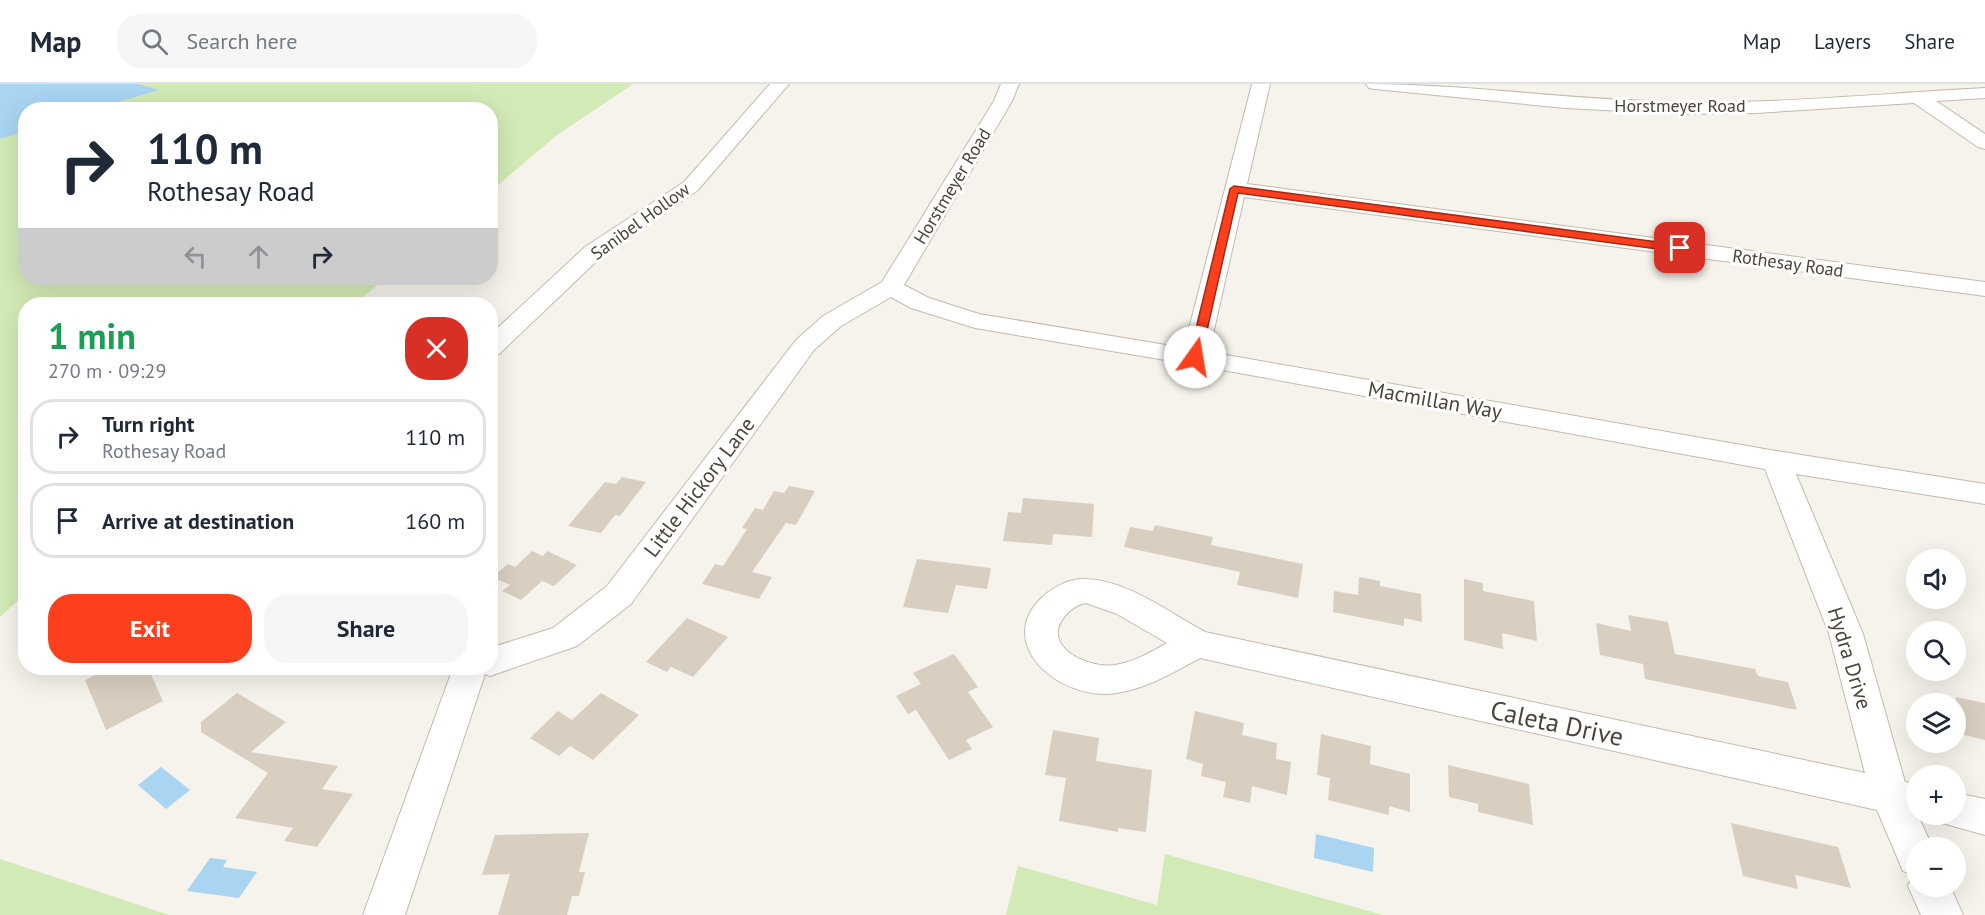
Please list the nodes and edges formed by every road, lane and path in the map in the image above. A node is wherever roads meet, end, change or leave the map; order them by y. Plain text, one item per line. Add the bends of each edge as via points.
1 (780, 84) edge
2 (1010, 84) edge
3 (1261, 84) edge
4 (1375, 84) edge
5 (1985, 93) edge
6 (1916, 96) junction
7 (1985, 143) edge
8 (1234, 189) junction
9 (891, 287) junction
10 (1985, 289) edge
11 (498, 341) edge
12 (1195, 357) junction
13 (1776, 461) junction
14 (1985, 495) edge
15 (1197, 644) dead end
16 (498, 659) edge
17 (469, 675) edge
18 (1904, 799) edge
19 (1966, 813) edge
20 (1985, 817) edge
21 (1912, 837) edge
22 (1934, 897) edge
23 (384, 915) edge
24 (1942, 915) edge

1 - 11 street, Sanibel Hollow via 691,186 593,252
2 - 9 street, Horstmeyer Road
3 - 8 street
4 - 6 street, Horstmeyer Road via 1560,102 1681,108
5 - 6 street, Horstmeyer Road
6 - 7 street
8 - 10 street, Rothesay Road
8 - 12 street
9 - 12 street, Macmillan Way via 920,303 975,321
9 - 16 street, Little Hickory Lane via 831,321 805,345 619,595 565,637
12 - 13 street, Macmillan Way
13 - 14 street, Macmillan Way
13 - 18 street, Hydra Drive via 1846,634
15 - 18 street, Caleta Drive
17 - 23 street
18 - 21 street, Hydra Drive
19 - 20 street
22 - 24 street

